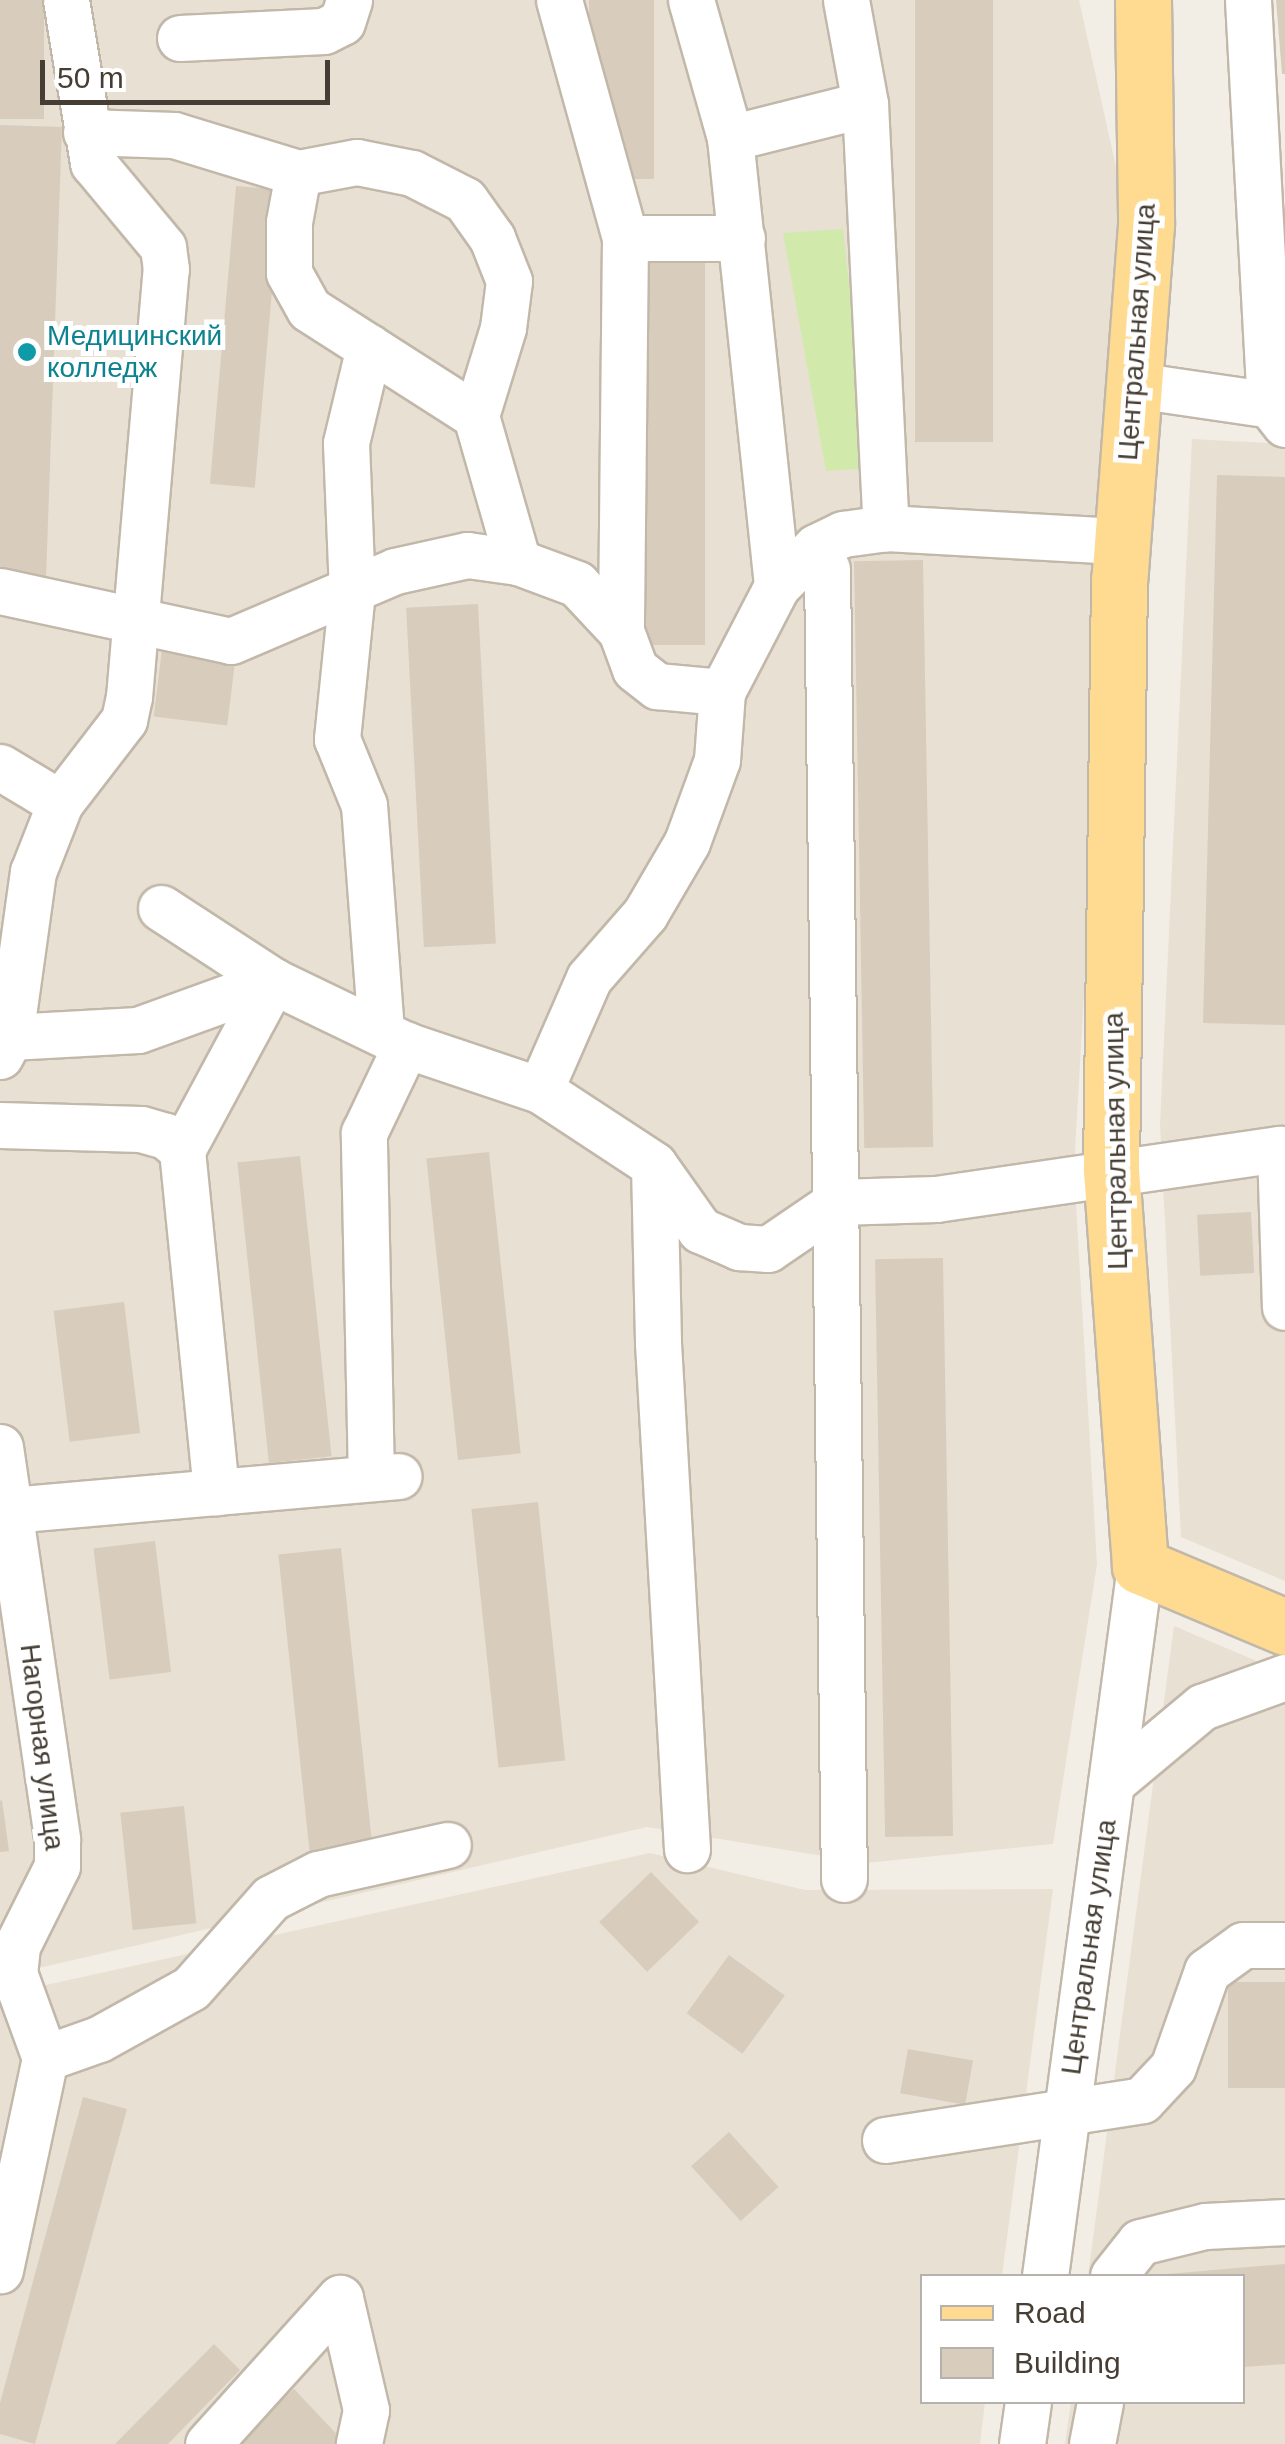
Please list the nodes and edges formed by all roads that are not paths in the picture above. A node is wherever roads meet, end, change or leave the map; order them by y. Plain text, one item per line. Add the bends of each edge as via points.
1 (66, 0) edge
2 (349, 0) edge
3 (559, 0) edge
4 (691, 0) edge
5 (846, 0) edge
6 (1143, 0) edge
7 (1248, 0) edge
8 (180, 38) dead end
9 (865, 104) junction
10 (86, 132) junction
11 (730, 138) junction
12 (298, 174) junction
13 (625, 238) junction
14 (742, 238) junction
15 (370, 347) junction
16 (1135, 384) junction
17 (1280, 412) edge
18 (476, 416) junction
19 (886, 528) junction
20 (1122, 542) junction
21 (518, 562) junction
22 (828, 569) dead end
23 (777, 586) junction
24 (0, 591) edge
25 (352, 591) junction
26 (136, 622) junction
27 (621, 631) junction
28 (722, 692) junction
29 (0, 767) edge
30 (60, 802) junction
31 (161, 908) dead end
32 (273, 981) junction
33 (393, 1038) junction
34 (5, 1046) edge
35 (540, 1090) junction
36 (0, 1125) edge
37 (1282, 1149) edge
38 (182, 1150) junction
39 (654, 1165) junction
40 (1111, 1170) junction
41 (837, 1202) junction
42 (1285, 1307) edge
43 (0, 1447) edge
44 (216, 1492) junction
45 (10, 1510) junction
46 (1140, 1566) junction
47 (1285, 1627) edge
48 (1285, 1677) edge
49 (1111, 1782) junction
50 (448, 1844) dead end
51 (687, 1850) dead end
52 (844, 1879) dead end
53 (13, 1918) edge
54 (1285, 1944) edge
55 (11, 2003) edge
56 (45, 2058) junction
57 (1067, 2110) junction
58 (885, 2140) dead end
59 (1285, 2222) edge
60 (0, 2270) edge
61 (1045, 2274) edge
62 (1115, 2274) edge
63 (1028, 2404) edge
64 (1100, 2404) edge
65 (208, 2444) edge
66 (359, 2444) edge
67 (1022, 2444) edge
68 (1092, 2444) edge

1 - 10 street
2 - 8 street via 342,22 324,30
3 - 13 street
4 - 11 street
5 - 9 street
6 - 16 main road, Центральная улица via 1146,225
7 - 17 street
9 - 11 street
9 - 19 street
10 - 12 street via 174,135
10 - 26 street via 94,163 163,247 166,268
11 - 14 street
12 - 15 street via 288,222 289,273 309,309
12 - 18 street via 357,162 412,173 465,200 509,281 503,328
13 - 14 street
13 - 27 street
14 - 23 street
15 - 18 street
15 - 25 street via 346,442
16 - 17 street
16 - 20 main road, Центральная улица
18 - 21 street
19 - 20 street
19 - 23 street via 843,534 816,547
20 - 40 main road, Центральная улица
21 - 25 street via 467,555 394,572
21 - 27 street via 578,584
22 - 41 street
23 - 28 street
24 - 26 street
25 - 26 street via 231,641
25 - 33 street via 337,739 364,805
26 - 30 street via 124,720
27 - 28 street via 634,669 658,686
28 - 35 street via 716,760 687,842 645,914 590,978
29 - 30 street
30 - 34 street via 33,872
31 - 32 street
32 - 33 street
32 - 34 street via 138,1030
32 - 38 street
33 - 35 street
33 - 44 street via 364,1133 386,1477
35 - 39 street
36 - 38 street via 141,1129 166,1136
37 - 40 street
37 - 42 street
38 - 44 street
39 - 41 street via 700,1230 739,1247 768,1249
39 - 51 street
40 - 41 street via 936,1199
40 - 46 main road, Центральная улица
41 - 52 street
43 - 45 street, Нагорная улица
44 - 45 street
45 - 53 street, Нагорная улица via 57,1840 57,1866
46 - 47 main road
46 - 49 street, Центральная улица
48 - 49 street via 1202,1707
49 - 57 street, Центральная улица
50 - 56 street via 318,1874 270,1898 191,1988 99,2039
53 - 55 street, Нагорная улица
54 - 57 street via 1243,1946 1207,1972 1172,2068 1142,2100
55 - 56 street, Нагорная улица
56 - 60 street
57 - 58 street
57 - 61 street, Центральная улица
59 - 62 street via 1205,2226 1140,2242
63 - 67 street
64 - 68 street
65 - 66 street via 340,2298 366,2410

